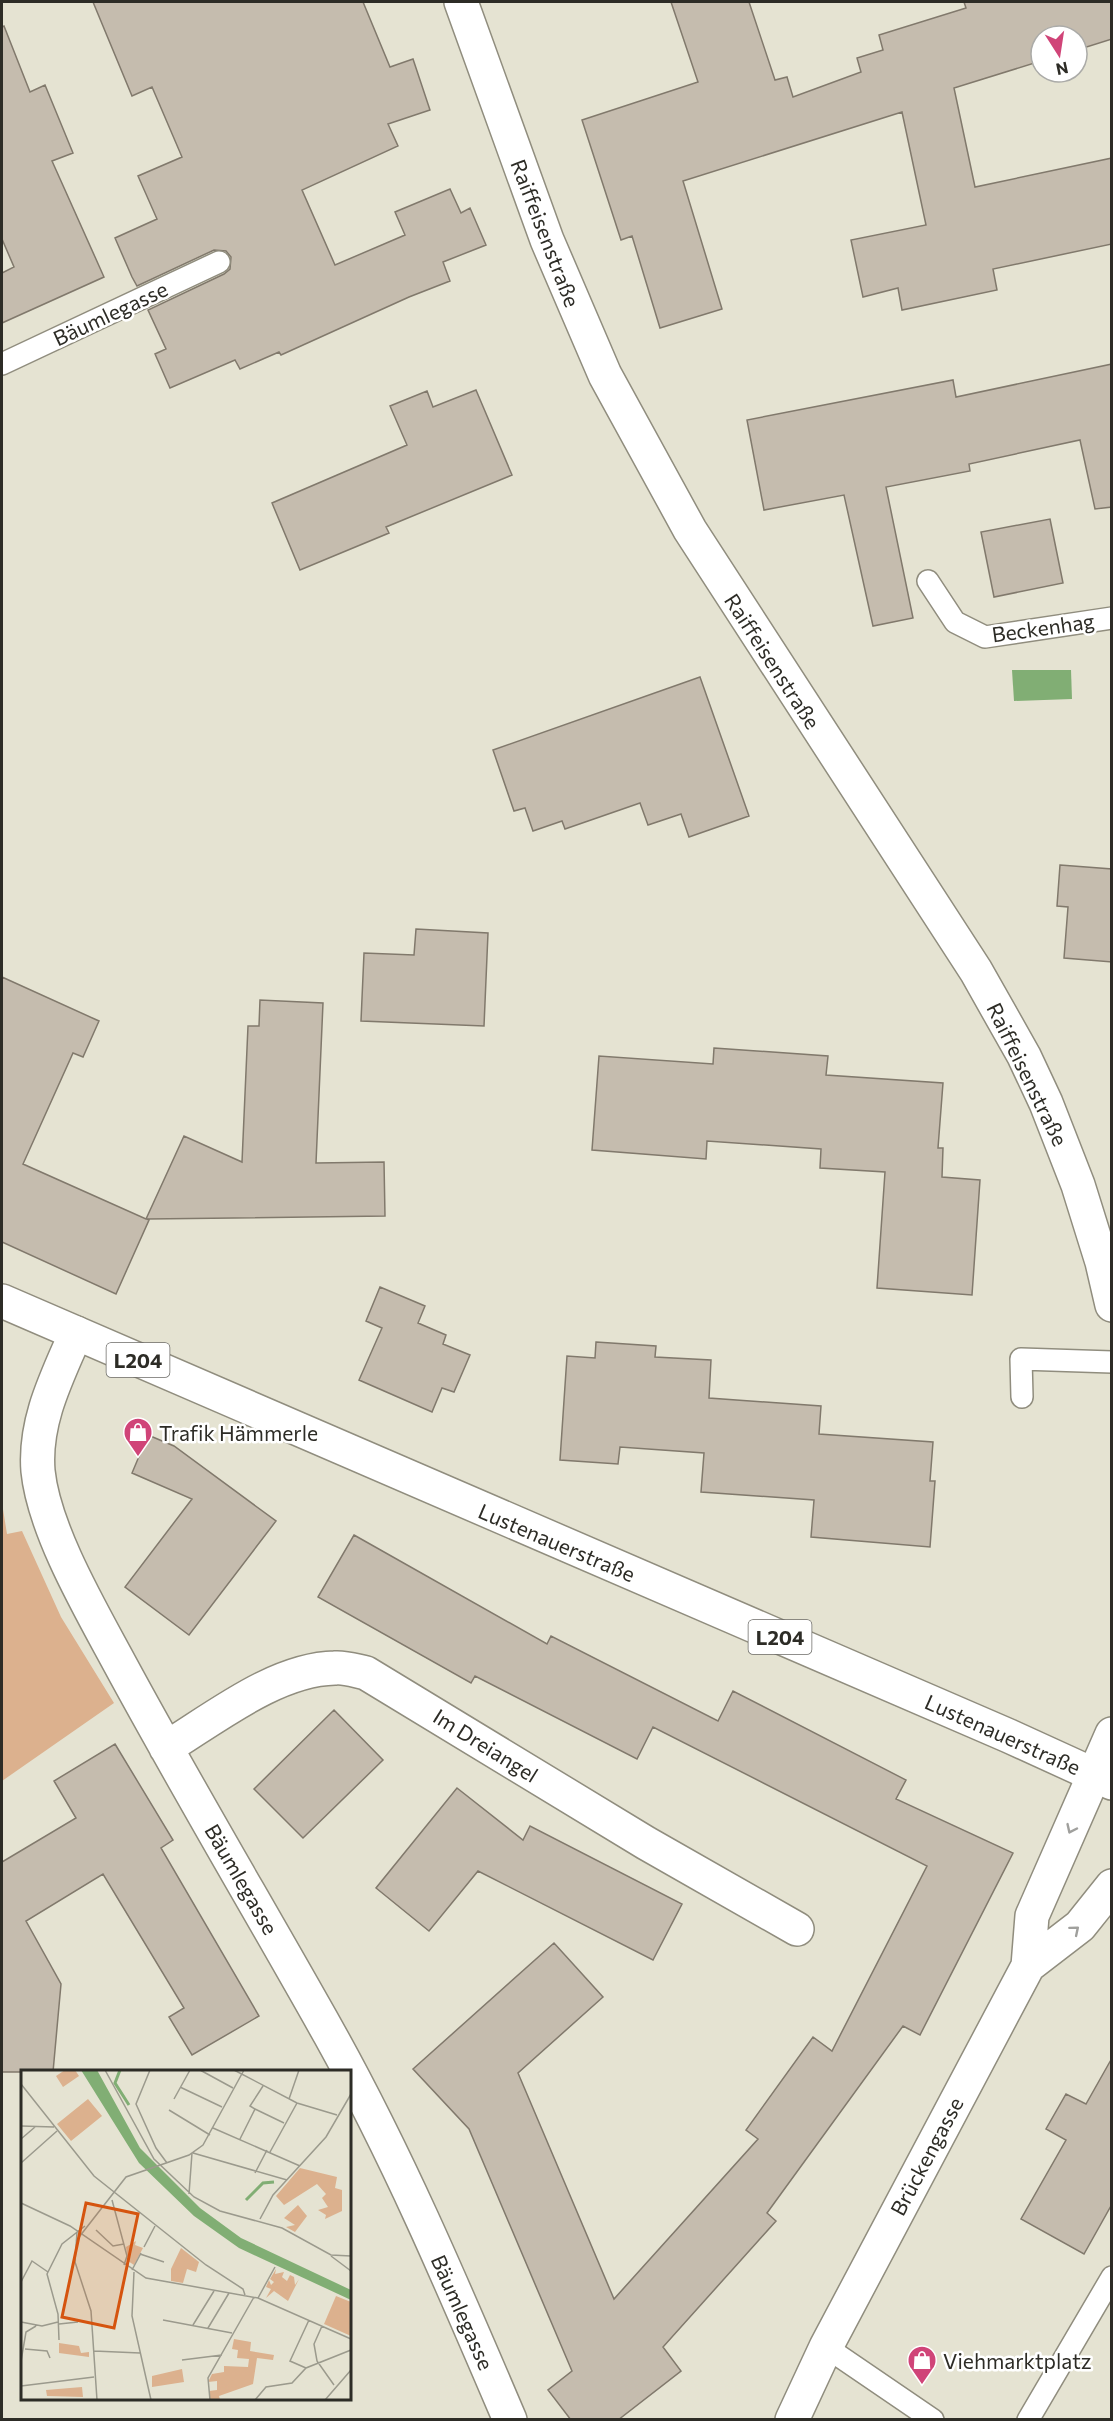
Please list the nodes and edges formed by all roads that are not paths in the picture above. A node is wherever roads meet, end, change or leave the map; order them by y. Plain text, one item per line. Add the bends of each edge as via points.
1 (461, 2) edge
2 (219, 262) dead end
3 (2, 364) edge
4 (928, 581) dead end
5 (1112, 618) edge
6 (2, 1301) edge
7 (1112, 1305) edge
8 (76, 1333) junction
9 (1112, 1362) edge
10 (1022, 1397) dead end
11 (1112, 1734) edge
12 (166, 1748) junction
13 (1103, 1779) edge
14 (1112, 1886) edge
15 (797, 1929) dead end
16 (1028, 1966) junction
17 (348, 2070) edge
18 (351, 2075) edge
19 (1112, 2277) edge
20 (826, 2347) junction
21 (510, 2420) edge
22 (792, 2420) edge
23 (933, 2420) edge
24 (1028, 2420) edge

1 - 7 street, Raiffeisenstraße via 547,240 605,375 690,530 976,971 1024,1056 1078,1185
2 - 3 lane, Bäumlegasse
4 - 5 lane, Beckenhag via 955,622 985,637
6 - 8 street, Lustenauerstraße / L204
8 - 12 street, Bäumlegasse via 42,1415 38,1471 52,1527 68,1562
8 - 13 street, Lustenauerstraße / L204
9 - 10 lane via 1021,1359
11 - 13 street
12 - 15 street, Im Dreiangel via 299,1674 335,1668 366,1673 646,1843
12 - 17 street, Bäumlegasse
13 -> 16 street, Brückengasse via 1032,1916
16 -> 14 street, Brückengasse via 1080,1926
16 - 20 street, Brückengasse
18 - 21 street, Bäumlegasse via 401,2169
19 - 24 lane
20 - 22 street, Brückengasse
20 - 23 lane

